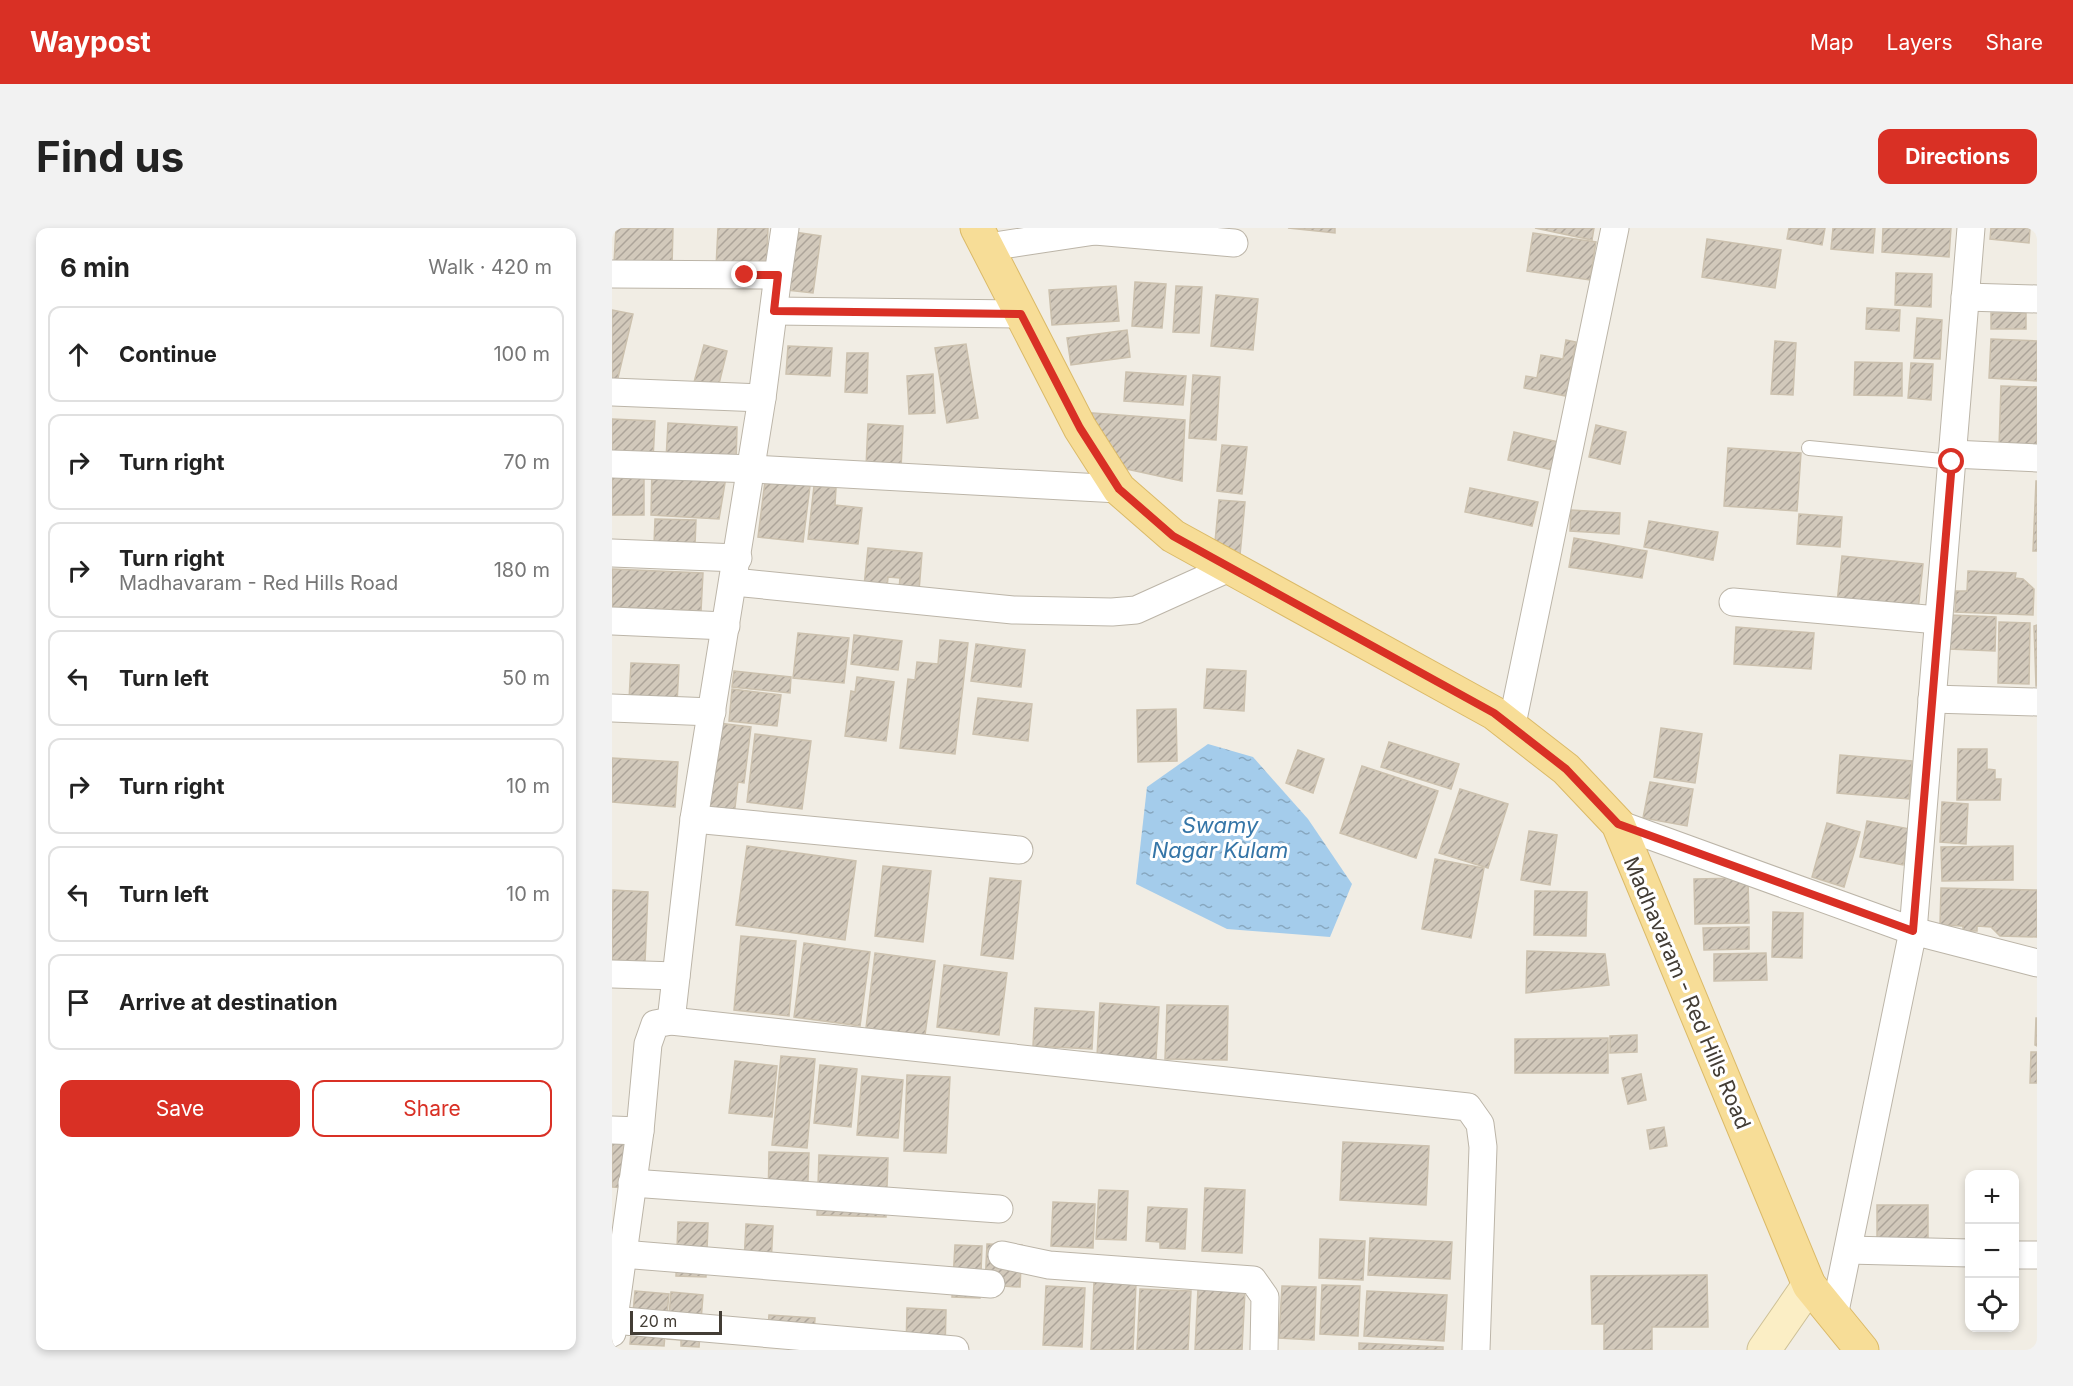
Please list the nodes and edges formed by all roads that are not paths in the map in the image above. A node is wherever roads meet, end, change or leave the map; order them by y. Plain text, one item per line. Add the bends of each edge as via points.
1 (784, 228) edge
2 (1615, 228) edge
3 (1971, 228) edge
4 (1096, 229) edge
5 (983, 238) edge
6 (1234, 243) dead end
7 (612, 274) edge
8 (778, 275) junction
9 (1965, 297) junction
10 (2037, 299) edge
11 (774, 311) junction
12 (1021, 314) junction
13 (612, 392) edge
14 (762, 398) junction
15 (1809, 448) dead end
16 (1952, 458) junction
17 (2037, 458) edge
18 (612, 464) edge
19 (753, 469) junction
20 (1119, 489) junction
21 (612, 553) edge
22 (1229, 568) junction
23 (736, 570) junction
24 (1733, 602) dead end
25 (1938, 620) junction
26 (612, 621) edge
27 (726, 626) junction
28 (1932, 699) junction
29 (2037, 702) edge
30 (612, 708) edge
31 (712, 712) junction
32 (1511, 729) junction
33 (694, 819) junction
34 (1618, 824) junction
35 (1019, 850) dead end
36 (1913, 931) junction
37 (2037, 963) edge
38 (612, 974) edge
39 (676, 976) junction
40 (671, 1021) junction
41 (612, 1130) edge
42 (640, 1131) junction
43 (632, 1184) junction
44 (999, 1209) dead end
45 (620, 1243) edge
46 (1848, 1250) junction
47 (1965, 1253) edge
48 (1002, 1255) dead end
49 (2019, 1255) edge
50 (2037, 1255) edge
51 (991, 1284) dead end
52 (1809, 1285) junction
53 (1834, 1316) junction
54 (612, 1324) edge
55 (956, 1350) edge
56 (1264, 1350) edge
57 (1476, 1350) edge
58 (1764, 1350) edge
59 (1862, 1350) edge

1 - 8 street
2 - 32 street
3 - 9 street
4 - 5 street
4 - 6 street
5 - 12 main road, Madhavaram - Red Hills Road
7 - 8 street
8 - 11 street
9 - 10 street
9 - 16 street
11 - 12 street
11 - 14 street
12 - 20 main road, Madhavaram - Red Hills Road via 1080,428
13 - 14 street
14 - 19 street
15 - 16 lane
16 - 17 street
16 - 25 street
18 - 19 street
19 - 20 street
19 - 23 street
20 - 22 main road, Madhavaram - Red Hills Road via 1173,536
21 - 23 street
22 - 23 street via 1136,610 1112,612 1013,610
22 - 32 main road, Madhavaram - Red Hills Road via 1494,713
23 - 27 street
24 - 25 street
25 - 28 street
26 - 27 street
27 - 31 street
28 - 29 street
28 - 36 street
30 - 31 street
31 - 33 street
32 - 34 main road, Madhavaram - Red Hills Road via 1566,769
33 - 35 street
33 - 39 street
34 - 36 street
34 - 52 main road, Madhavaram - Red Hills Road
36 - 37 street
36 - 46 street
38 - 39 street
39 - 40 street
40 - 42 street via 655,1024 648,1044
40 - 57 street via 1468,1107 1480,1124 1483,1147
41 - 42 street
42 - 43 street
43 - 44 street
43 - 45 street
45 - 51 street
45 - 54 street
46 - 47 street
46 - 53 street
48 - 56 street via 1049,1265 1253,1280 1265,1297
49 - 50 street
52 - 53 main road, Madhavaram - Red Hills Road
52 - 58 street
53 - 59 main road, Madhavaram - Red Hills Road
54 - 55 street

